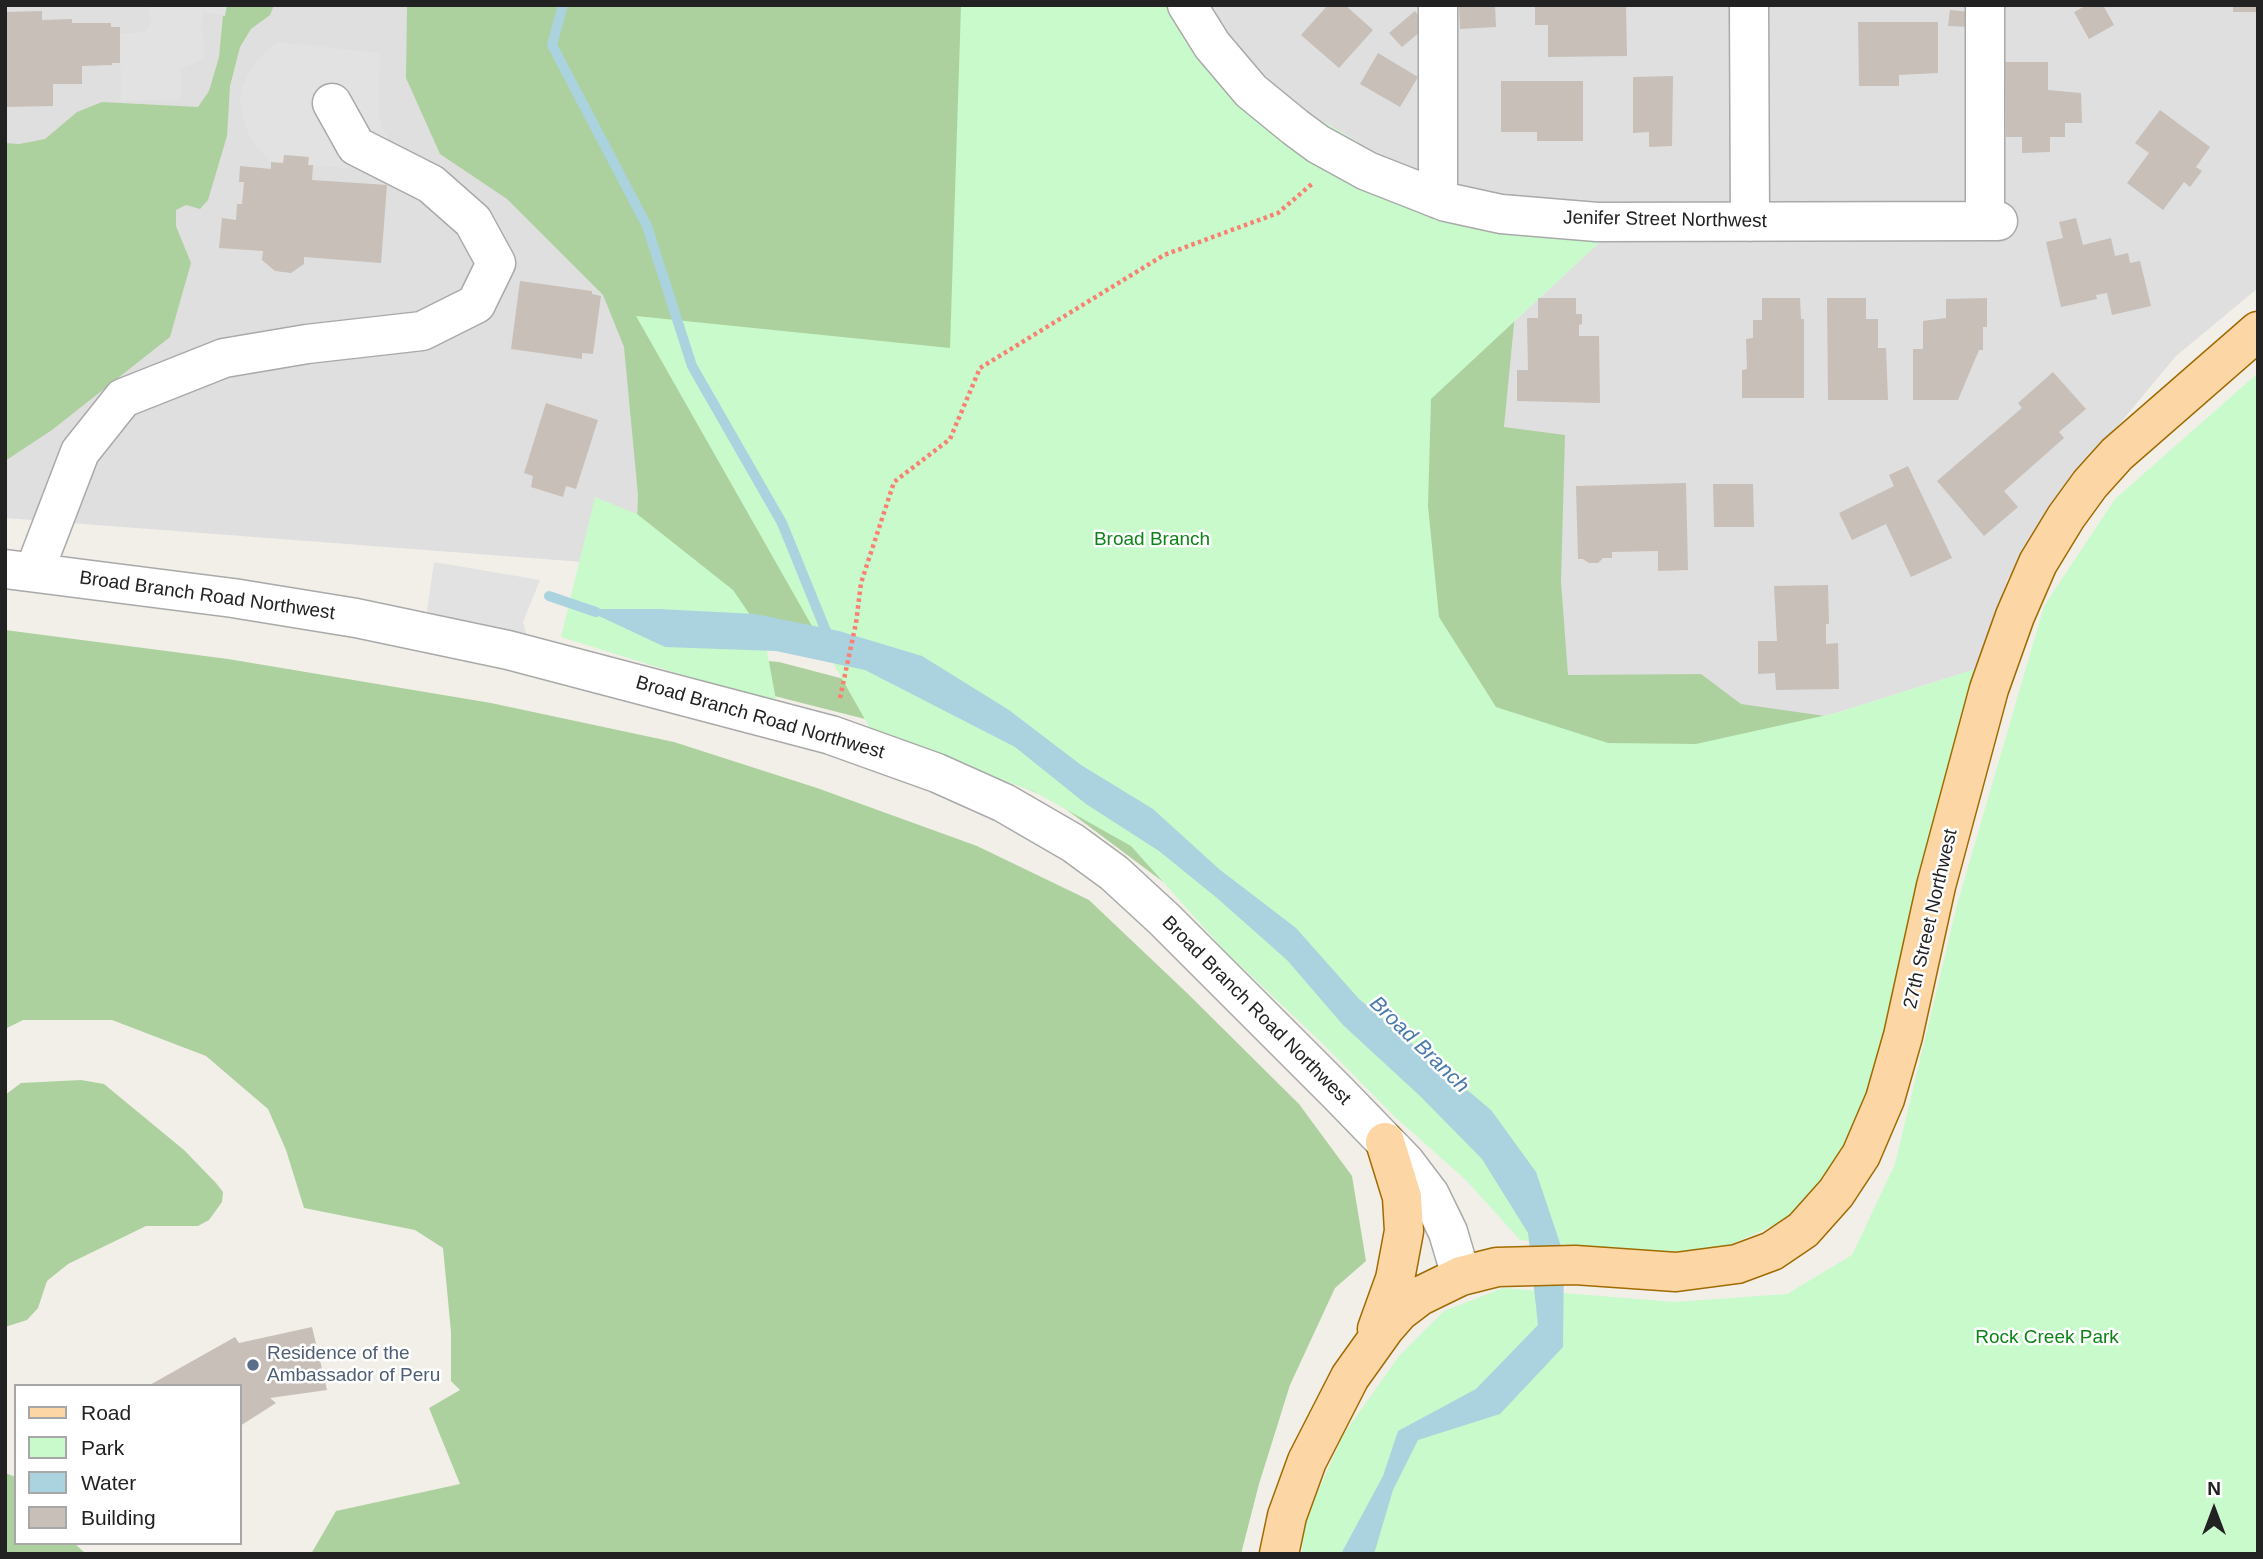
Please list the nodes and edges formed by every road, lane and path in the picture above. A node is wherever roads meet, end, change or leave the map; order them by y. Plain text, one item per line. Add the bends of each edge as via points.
1 (1187, 5) edge
2 (1438, 5) edge
3 (1749, 5) edge
4 (1985, 5) edge
5 (332, 103) dead end
6 (1342, 158) junction
7 (1438, 199) junction
8 (1750, 222) junction
9 (2258, 331) edge
10 (20, 571) edge
11 (845, 674) dead end
12 (1385, 1142) junction
13 (1461, 1276) junction
14 (1372, 1343) junction
15 (1279, 1554) edge

1 - 6 street, Jenifer Street Northwest via 1212,45 1251,92
2 - 7 street
3 - 8 street
4 - 8 street, Jenifer Street Northwest via 1992,221
5 - 10 street via 355,146 431,184 473,221 495,263 476,304 422,331 224,358 123,398 80,452
6 - 7 street, Jenifer Street Northwest
6 - 11 path via 1278,213 1164,255 980,368 950,439 894,482 863,572
7 - 8 street, Jenifer Street Northwest via 1501,214 1597,222
9 - 13 main road, 27th Street Northwest via 2117,454 2066,517 2038,563 1989,689 1885,1099 1836,1194 1803,1230 1772,1251 1737,1264 1676,1272 1525,1265
10 - 12 street, Broad Branch Road Northwest via 325,612 496,647 831,735 965,784 1045,825 1114,873
12 - 13 street, Broad Branch Road Northwest via 1418,1178 1440,1213
12 - 14 main road via 1402,1197 1404,1231 1395,1279
13 - 14 main road via 1409,1304
14 - 15 main road via 1307,1461

